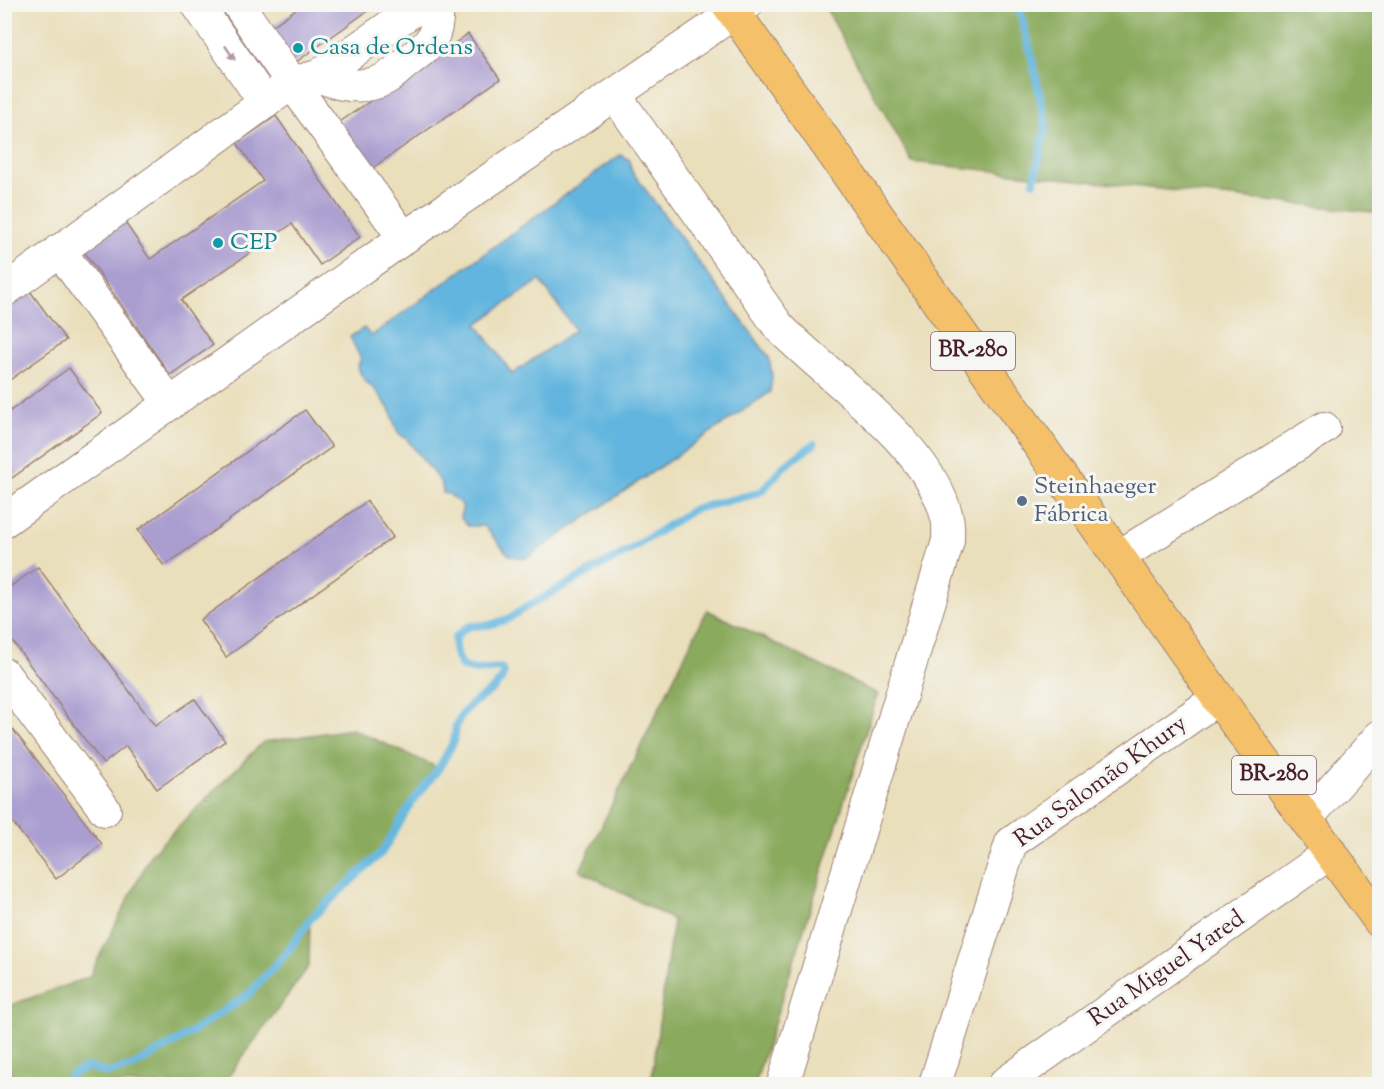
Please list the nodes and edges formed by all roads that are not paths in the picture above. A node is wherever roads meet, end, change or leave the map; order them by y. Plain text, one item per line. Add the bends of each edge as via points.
1 (197, 4) edge
2 (238, 4) edge
3 (422, 4) edge
4 (437, 4) edge
5 (736, 7) edge
6 (305, 80) junction
7 (615, 95) junction
8 (265, 103) junction
9 (404, 238) junction
10 (59, 250) junction
11 (4, 291) edge
12 (170, 404) junction
13 (1324, 428) dead end
14 (4, 521) edge
15 (1118, 557) junction
16 (4, 674) edge
17 (1218, 698) junction
18 (1380, 736) edge
19 (105, 810) dead end
20 (1306, 819) junction
21 (1330, 853) junction
22 (1380, 921) edge
23 (783, 1084) edge
24 (935, 1084) edge
25 (1004, 1084) edge

1 -> 8 street
2 - 6 street
3 - 6 street
4 - 6 street via 435,33 428,46 385,79 365,85
5 - 7 street
5 - 15 highway, BR-280
6 - 8 street
6 - 9 street
7 - 9 street
7 - 23 street via 779,327 913,454 942,501 948,519 945,552
8 - 10 street
9 - 12 street
10 - 11 street
10 - 12 street
12 - 14 street
13 - 15 street
15 - 17 highway, BR-280
16 - 19 street
17 - 20 highway, BR-280
17 - 24 street, Rua Salomão Khury via 1011,843
18 - 20 street
20 - 21 highway, BR-280
21 - 22 highway, BR-280
21 - 25 street, Rua Miguel Yared

